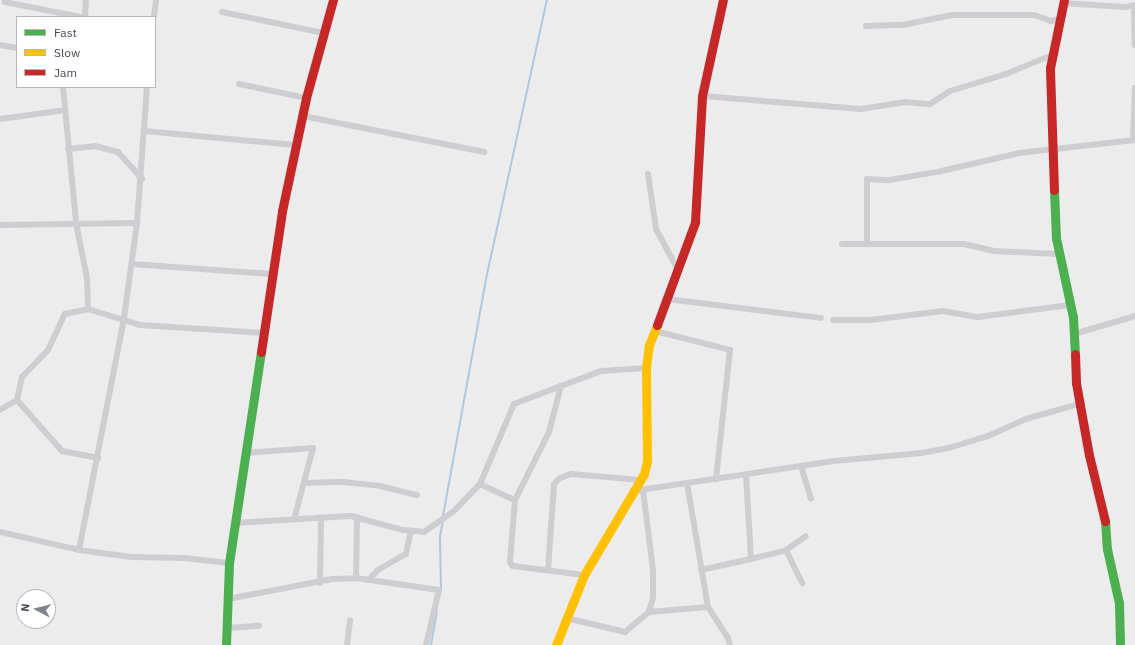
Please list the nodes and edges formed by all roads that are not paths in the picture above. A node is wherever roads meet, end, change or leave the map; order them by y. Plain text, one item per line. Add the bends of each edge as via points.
1 (86, 0) edge
2 (156, 0) edge
3 (333, 0) edge
4 (723, 0) edge
5 (4, 1) edge
6 (1064, 2) edge
7 (1135, 5) edge
8 (222, 12) dead end
9 (59, 15) edge
10 (70, 16) edge
11 (85, 16) edge
12 (154, 16) edge
13 (1059, 20) junction
14 (866, 26) dead end
15 (323, 33) junction
16 (0, 45) edge
17 (1135, 45) edge
18 (16, 48) edge
19 (1052, 55) junction
20 (239, 84) dead end
21 (63, 88) edge
22 (147, 88) edge
23 (1135, 88) edge
24 (702, 96) junction
25 (306, 98) junction
26 (65, 110) junction
27 (302, 116) junction
28 (0, 119) edge
29 (144, 131) junction
30 (1134, 140) edge
31 (295, 145) junction
32 (68, 149) junction
33 (1052, 149) junction
34 (484, 152) dead end
35 (648, 174) dead end
36 (142, 179) junction
37 (76, 223) junction
38 (137, 223) junction
39 (0, 225) edge
40 (867, 243) junction
41 (842, 244) dead end
42 (1058, 254) junction
43 (132, 264) junction
44 (678, 271) junction
45 (273, 274) junction
46 (667, 299) junction
47 (1070, 305) junction
48 (88, 309) junction
49 (1135, 316) edge
50 (124, 318) junction
51 (821, 318) dead end
52 (833, 320) dead end
53 (654, 332) junction
54 (263, 333) junction
55 (1074, 334) junction
56 (646, 368) junction
57 (560, 386) junction
58 (17, 400) junction
59 (1082, 402) junction
60 (0, 410) edge
61 (245, 452) junction
62 (98, 458) junction
63 (801, 466) junction
64 (746, 474) junction
65 (716, 479) junction
66 (641, 480) junction
67 (304, 483) junction
68 (687, 483) junction
69 (480, 484) junction
70 (643, 490) junction
71 (633, 491) junction
72 (417, 495) dead end
73 (810, 498) dead end
74 (514, 500) junction
75 (321, 517) junction
76 (358, 517) junction
77 (294, 520) junction
78 (235, 523) junction
79 (411, 531) junction
80 (0, 532) edge
81 (806, 536) dead end
82 (79, 550) junction
83 (786, 550) junction
84 (750, 559) junction
85 (229, 563) junction
86 (548, 570) junction
87 (701, 570) junction
88 (584, 575) junction
89 (356, 578) junction
90 (369, 579) junction
91 (320, 583) junction
92 (802, 583) dead end
93 (228, 599) junction
94 (708, 607) junction
95 (649, 612) junction
96 (566, 618) junction
97 (350, 620) dead end
98 (260, 626) dead end
99 (227, 628) junction
100 (226, 645) edge
101 (347, 645) edge
102 (426, 645) edge
103 (556, 645) edge
104 (730, 645) edge
105 (1120, 645) edge

1 - 11 street
2 - 12 street
3 - 15 street
4 - 24 street
5 - 9 street
6 - 7 street
6 - 13 street
7 - 17 street
8 - 15 street
9 - 10 street
13 - 14 street via 1050,21 1034,15 952,15 903,25
13 - 19 street
15 - 25 street
16 - 18 street
19 - 24 street via 1006,74 950,91 930,104 906,102 861,109
19 - 33 street
20 - 25 street
21 - 26 street
22 - 29 street
23 - 30 street
24 - 44 street via 695,222
25 - 27 street
26 - 28 street
26 - 32 street
27 - 31 street
27 - 34 street
29 - 31 street
29 - 36 street
30 - 33 street
31 - 45 street
32 - 36 street via 95,146 118,152
32 - 37 street
33 - 40 street via 1019,153 889,180 866,179
33 - 42 street
35 - 44 street via 656,229
36 - 38 street
37 - 38 street
37 - 39 street
37 - 48 street via 87,278
38 - 43 street
40 - 41 street
40 - 42 street via 964,244 994,250
42 - 47 street
43 - 45 street
43 - 50 street
44 - 46 street
45 - 54 street
46 - 51 street
46 - 53 street
47 - 52 street via 978,317 943,312 870,320
47 - 55 street
48 - 50 street
48 - 58 street via 65,314 48,350 22,377
49 - 55 street
50 - 54 street via 140,325
50 - 62 street
53 - 56 street
53 - 65 street via 730,350
54 - 61 street
55 - 59 street via 1074,371
56 - 57 street via 601,371
56 - 66 street via 647,461
57 - 69 street via 514,404
57 - 74 street via 549,432
58 - 60 street
58 - 62 street via 62,451
59 - 63 street via 1026,419 988,436 952,447
59 - 105 street via 1089,455 1105,515 1107,549 1120,610
61 - 67 street via 313,448
61 - 78 street
62 - 82 street
63 - 64 street
63 - 73 street
64 - 65 street
64 - 84 street
65 - 68 street
66 - 71 street
66 - 86 street via 571,474 560,478 554,484
67 - 72 street via 343,482 380,486
67 - 77 street
68 - 70 street
68 - 87 street
69 - 74 street
69 - 79 street via 454,512 424,532
70 - 71 street
70 - 95 street via 653,570 653,598
71 - 88 street
74 - 86 street via 510,562 513,566
75 - 76 street
75 - 77 street
75 - 91 street
76 - 79 street
76 - 89 street
77 - 78 street
78 - 85 street
79 - 90 street via 406,554 378,570
80 - 82 street
81 - 83 street
82 - 85 street via 132,557 184,558
83 - 84 street
83 - 92 street
84 - 87 street
85 - 93 street
86 - 88 street
87 - 94 street
88 - 96 street
89 - 90 street
89 - 91 street
90 - 102 street via 439,590
91 - 93 street
93 - 99 street
94 - 95 street
94 - 104 street
95 - 96 street via 625,632
96 - 103 street
97 - 101 street
98 - 99 street
99 - 100 street

